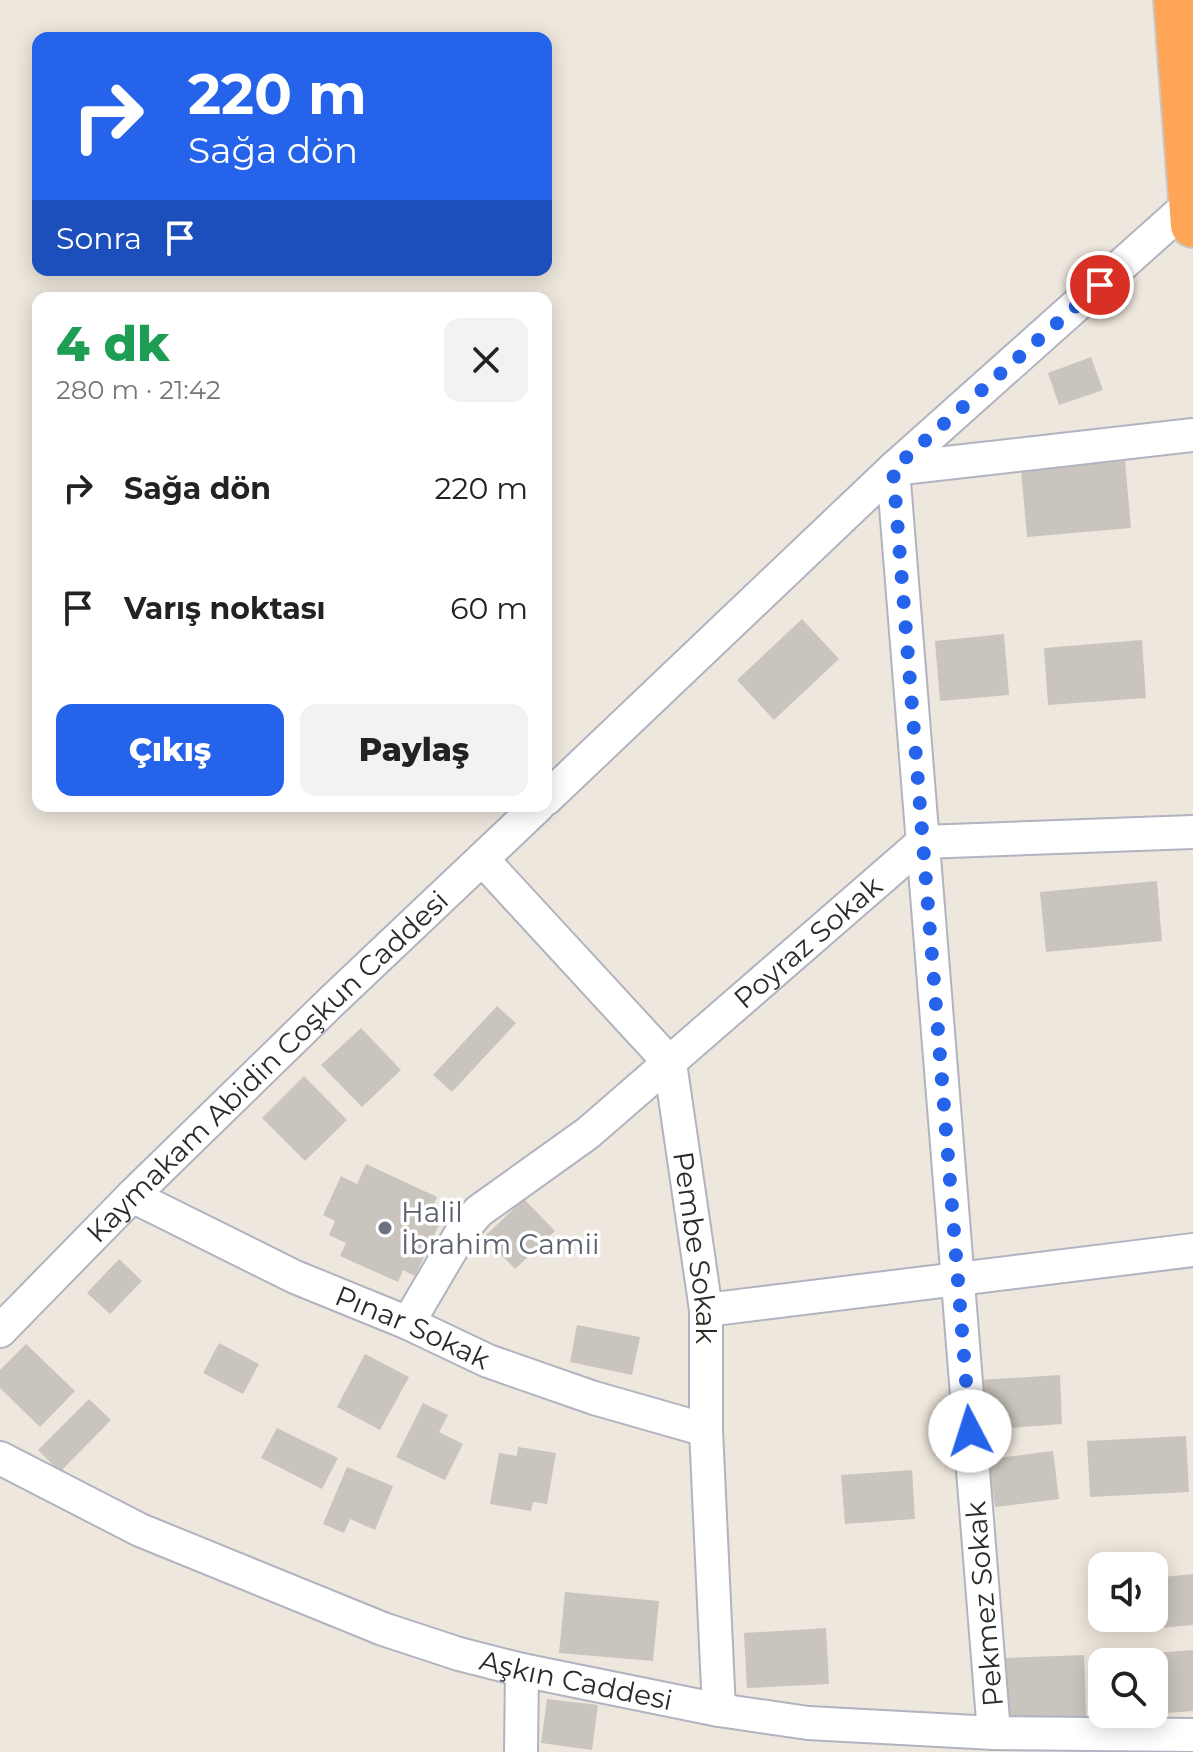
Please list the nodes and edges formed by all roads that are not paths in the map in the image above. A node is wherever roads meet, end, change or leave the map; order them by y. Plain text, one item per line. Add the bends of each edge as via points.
1 (1176, 0) edge
2 (1192, 214) edge
3 (1193, 435) edge
4 (893, 469) junction
5 (552, 793) edge
6 (532, 812) edge
7 (1193, 832) edge
8 (923, 842) junction
9 (482, 859) junction
10 (670, 1063) junction
11 (132, 1196) junction
12 (1193, 1250) edge
13 (958, 1280) junction
14 (706, 1310) junction
15 (408, 1323) junction
16 (0, 1331) edge
17 (706, 1430) junction
18 (0, 1458) edge
19 (522, 1670) junction
20 (719, 1710) junction
21 (994, 1733) junction
22 (1193, 1735) edge
23 (521, 1752) edge

1 - 2 highway
2 - 4 street
3 - 4 street
4 - 5 street
4 - 8 street, Pekmez Sokak
6 - 9 street, Kaymakam Abidin Coşkun Caddesi
7 - 8 street
8 - 10 street, Poyraz Sokak
8 - 13 street, Pekmez Sokak
9 - 10 street
9 - 11 street, Kaymakam Abidin Coşkun Caddesi
10 - 14 street, Pembe Sokak
10 - 15 street, Poyraz Sokak via 588,1133 479,1211
11 - 15 street, Pınar Sokak via 295,1277
11 - 16 street, Kaymakam Abidin Coşkun Caddesi
12 - 13 street
13 - 14 street
13 - 21 street, Pekmez Sokak
14 - 17 street, Pembe Sokak
15 - 17 street, Pınar Sokak via 488,1361
17 - 20 street, Pembe Sokak
18 - 19 street, Aşkın Caddesi via 140,1530 383,1629
19 - 20 street, Aşkın Caddesi
19 - 23 street
20 - 21 street, Aşkın Caddesi via 808,1723
21 - 22 street, Aşkın Caddesi

